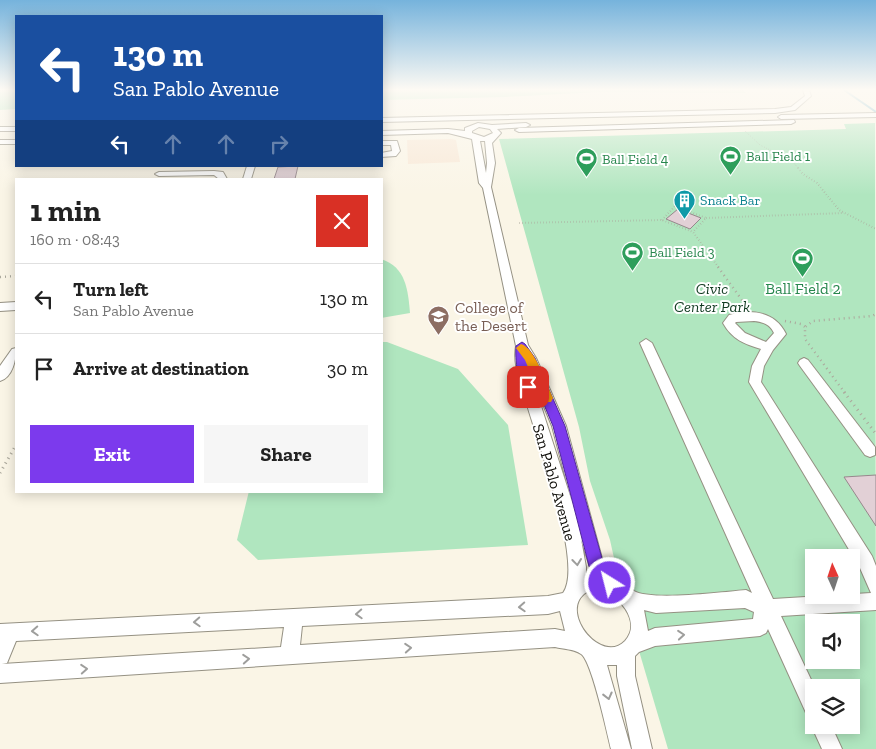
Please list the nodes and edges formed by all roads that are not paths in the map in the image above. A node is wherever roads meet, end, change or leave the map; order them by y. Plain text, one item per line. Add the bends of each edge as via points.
1 (526, 125) edge
2 (684, 125) edge
3 (474, 126) junction
4 (492, 127) junction
5 (383, 128) edge
6 (0, 129) edge
7 (15, 129) edge
8 (383, 133) edge
9 (472, 136) junction
10 (493, 136) junction
11 (0, 137) edge
12 (15, 137) edge
13 (0, 142) edge
14 (15, 142) edge
15 (383, 143) edge
16 (383, 154) edge
17 (160, 173) edge
18 (222, 178) edge
19 (486, 187) junction
20 (15, 306) edge
21 (0, 307) edge
22 (646, 343) dead end
23 (522, 346) junction
24 (768, 347) junction
25 (15, 354) edge
26 (804, 363) dead end
27 (0, 376) edge
28 (870, 452) dead end
29 (871, 561) edge
30 (610, 583) junction
31 (876, 586) edge
32 (573, 595) junction
33 (630, 599) junction
34 (876, 601) edge
35 (766, 608) junction
36 (294, 617) junction
37 (6, 632) edge
38 (587, 647) junction
39 (630, 649) junction
40 (0, 656) edge
41 (289, 656) junction
42 (0, 674) edge
43 (805, 689) edge
44 (826, 734) edge
45 (621, 749) edge
46 (642, 749) edge
47 (832, 749) edge

1 - 4 street
2 - 10 street via 536,128
3 - 4 street
3 - 5 street
3 - 9 street via 468,130
4 - 10 street via 497,131
6 - 7 street
8 - 9 street via 448,131
9 - 10 street
9 - 19 street, San Pablo Avenue
10 - 19 street, San Pablo Avenue via 488,143 490,163
11 - 12 street
13 - 14 street
15 - 16 street via 394,143 396,151
17 - 18 street via 214,173
19 - 23 street, San Pablo Avenue
20 - 21 street
22 - 35 street
23 - 30 street, San Pablo Avenue via 559,426 596,566
23 -> 32 street, San Pablo Avenue via 520,358 569,518 578,567
24 - 24 street via 744,339 733,332 729,323 733,318 764,318 777,326 780,334
24 - 29 street via 758,366 755,382
25 - 27 street
26 - 28 street
29 - 31 street
30 - 32 street via 587,581
30 - 33 street
32 -> 36 street via 541,606
32 - 38 street via 568,607 569,620 574,633
33 - 35 street via 656,604 746,599
33 - 39 street via 636,610 639,634
34 - 35 street
39 -> 35 street via 654,637 760,627
35 - 43 street
36 -> 37 street
36 - 41 street
37 - 40 street
38 - 39 street via 604,656 616,656
41 -> 38 street via 554,638
38 -> 45 street via 602,676
39 - 46 street via 626,676
42 -> 41 street
44 - 47 street

